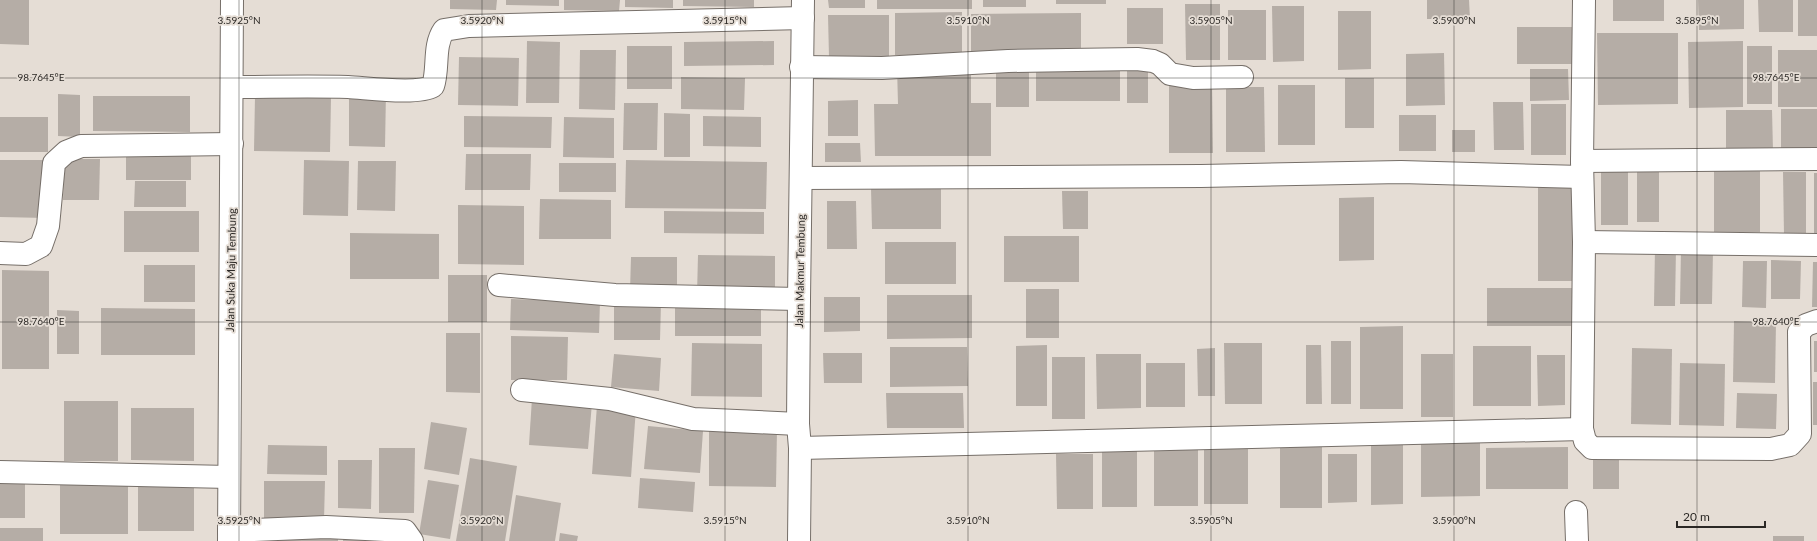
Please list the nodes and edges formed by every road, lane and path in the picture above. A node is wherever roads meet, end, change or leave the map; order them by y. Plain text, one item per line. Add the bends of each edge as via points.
1 (232, 0) edge
2 (1584, 0) edge
3 (803, 9) edge
4 (801, 67) junction
5 (1242, 77) dead end
6 (232, 87) junction
7 (232, 144) junction
8 (1817, 160) edge
9 (1582, 169) junction
10 (801, 178) junction
11 (1584, 242) junction
12 (1817, 245) edge
13 (0, 253) edge
14 (499, 285) dead end
15 (799, 299) junction
16 (1817, 321) edge
17 (522, 390) dead end
18 (798, 424) junction
19 (1582, 429) junction
20 (1808, 434) edge
21 (800, 448) junction
22 (0, 472) edge
23 (229, 477) junction
24 (1576, 512) dead end
25 (229, 536) edge
26 (412, 541) edge
27 (799, 541) edge
28 (1577, 541) edge

1 - 6 street, Jalan Suka Maju Tembung
2 - 9 street
3 - 4 street, Jalan Makmur Tembung
3 - 6 street via 469,26 444,30 439,37 437,75 433,86 428,89
4 - 5 street via 882,68 1008,61 1137,59 1160,64 1170,74 1193,78
4 - 10 street, Jalan Makmur Tembung
6 - 7 street, Jalan Suka Maju Tembung
7 - 13 street via 81,146 66,152 54,163 48,226 41,246 26,254
7 - 23 street, Jalan Suka Maju Tembung
8 - 9 street
9 - 10 street via 1201,176
9 - 11 street
10 - 15 street, Jalan Makmur Tembung
11 - 12 street
11 - 19 street
14 - 15 street via 615,295
15 - 18 street, Jalan Makmur Tembung
16 - 20 street via 1806,325 1799,332
17 - 18 street via 610,399 693,419
18 - 21 street, Jalan Makmur Tembung
19 - 20 street via 1585,441 1592,448 1771,449 1790,445
19 - 21 street
21 - 27 street, Jalan Makmur Tembung
22 - 23 street
23 - 25 street, Jalan Suka Maju Tembung
24 - 28 street
25 - 26 street via 326,527 405,532

